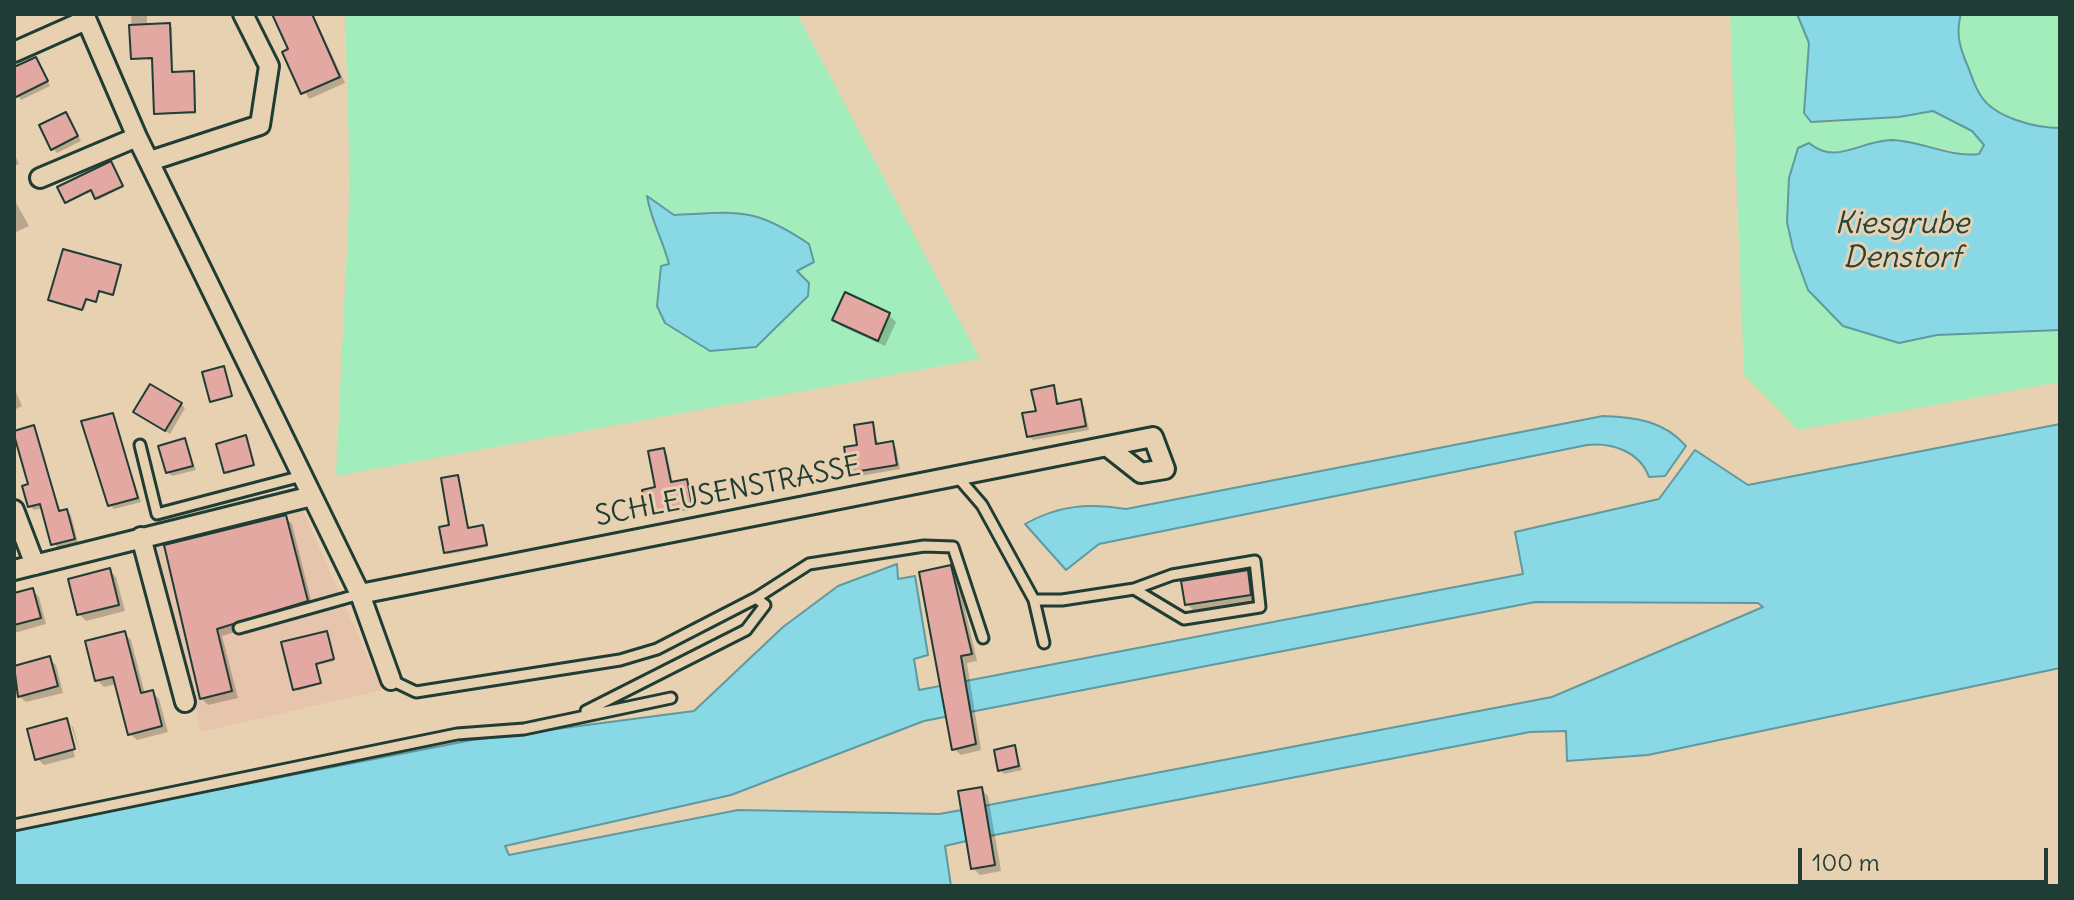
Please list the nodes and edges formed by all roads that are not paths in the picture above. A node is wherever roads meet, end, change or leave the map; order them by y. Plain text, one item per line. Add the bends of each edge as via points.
1 (243, 14) edge
2 (85, 17) edge
3 (14, 52) edge
4 (137, 137) junction
5 (150, 161) junction
6 (40, 178) dead end
7 (140, 445) dead end
8 (1108, 447) dead end
9 (956, 475) junction
10 (302, 476) junction
11 (312, 496) junction
12 (14, 510) edge
13 (141, 537) junction
14 (35, 565) junction
15 (14, 570) edge
16 (1134, 589) junction
17 (360, 594) junction
18 (756, 598) junction
19 (1034, 600) junction
20 (239, 628) dead end
21 (983, 638) dead end
22 (1044, 643) dead end
23 (391, 680) joint
24 (671, 698) dead end
25 (185, 702) dead end
26 (580, 715) junction
27 (14, 825) edge

1 - 5 street via 269,66 260,125
2 - 3 street
2 - 4 street
4 - 5 street
4 - 6 street
5 - 10 street
7 - 10 lane via 157,514
8 - 9 street, SCHLEUSENSTRASSE
9 - 17 street, SCHLEUSENSTRASSE
9 - 19 lane via 982,505
10 - 11 street
11 - 13 street
11 - 17 street
12 - 14 street
13 - 14 street
13 - 25 street
14 - 15 street
16 - 16 lane via 1172,575 1255,561 1260,607 1184,619
16 - 19 lane
17 - 20 lane
17 - 23 street
18 - 21 lane via 809,564 924,546 953,547
18 - 23 lane via 657,649 620,660 416,692
18 - 26 lane via 765,605 746,630
19 - 22 lane
24 - 26 lane
26 - 27 lane via 524,729 457,734

